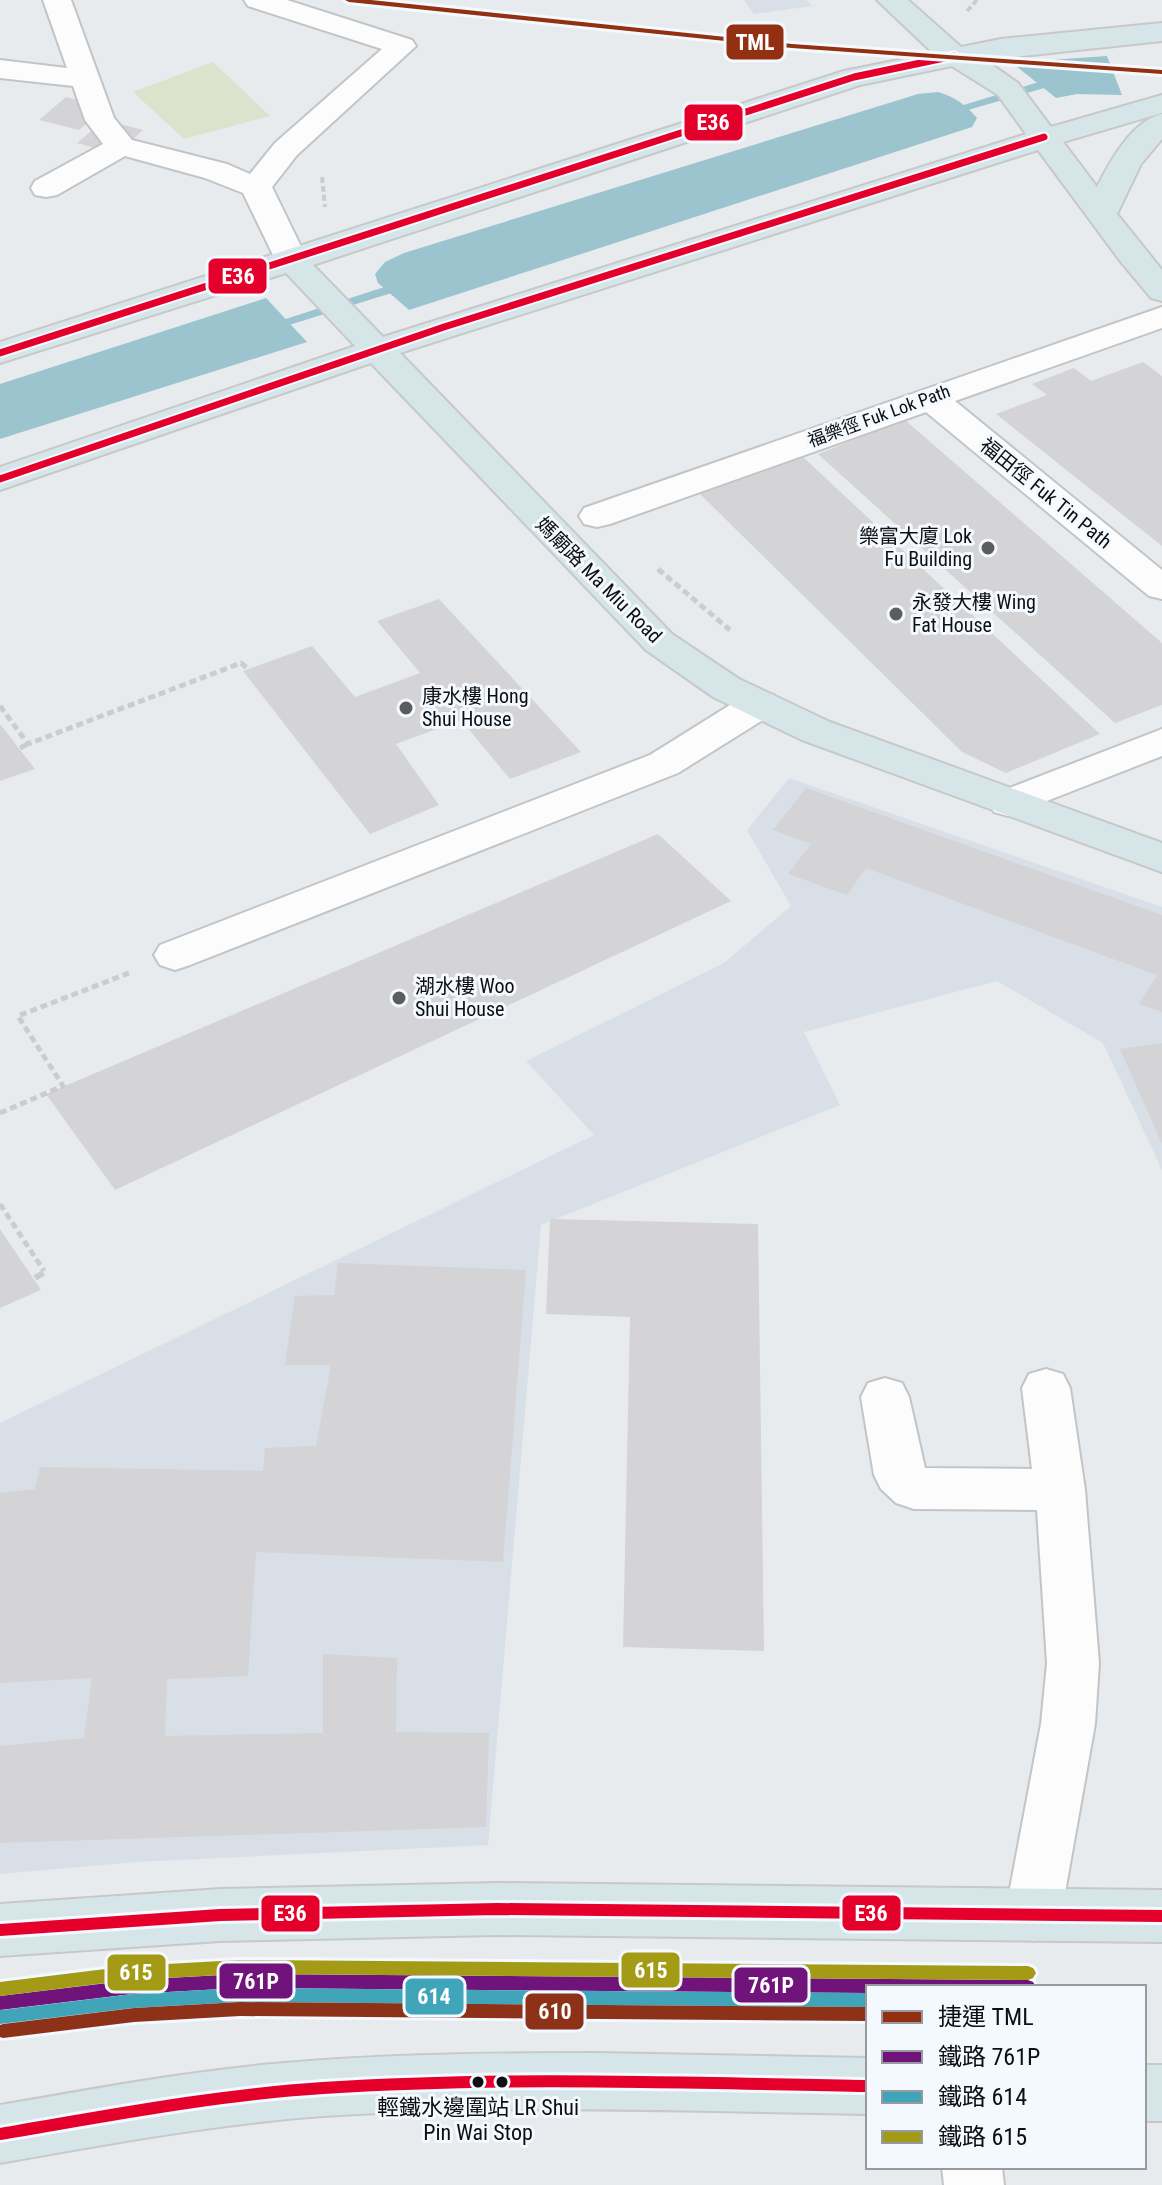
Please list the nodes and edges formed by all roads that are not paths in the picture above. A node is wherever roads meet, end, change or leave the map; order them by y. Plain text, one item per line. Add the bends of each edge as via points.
1 (57, 0) edge
2 (258, 0) edge
3 (875, 0) edge
4 (891, 0) edge
5 (1162, 32) edge
6 (966, 62) junction
7 (918, 63) junction
8 (0, 69) edge
9 (85, 79) junction
10 (1162, 104) edge
11 (1038, 128) junction
12 (1158, 129) edge
13 (121, 146) junction
14 (256, 187) junction
15 (46, 188) dead end
16 (1102, 213) junction
17 (292, 261) junction
18 (1160, 286) edge
19 (1162, 317) edge
20 (373, 344) junction
21 (0, 353) edge
22 (930, 398) junction
23 (0, 479) edge
24 (597, 516) dead end
25 (1162, 588) edge
26 (760, 704) junction
27 (1162, 742) edge
28 (1008, 803) junction
29 (1162, 858) edge
30 (175, 955) road end
31 (1046, 1388) dead end
32 (885, 1397) dead end
33 (1060, 1490) junction
34 (1033, 1915) junction
35 (1162, 1916) edge
36 (0, 1930) edge
37 (866, 2086) edge
38 (0, 2134) edge

1 - 9 street
2 - 14 street via 402,46 286,149
3 - 7 main road via 871,8 876,18
4 - 6 main road
5 - 6 main road
6 - 7 main road
6 - 11 main road via 1008,89
7 - 17 main road via 841,81
8 - 9 street
9 - 13 street via 100,120
10 - 11 main road
11 - 16 main road
11 - 20 main road
12 - 16 main road via 1115,177
13 - 14 street
13 - 15 street
14 - 17 street
16 - 18 main road
17 - 20 main road, 媽廟路 Ma Miu Road
17 - 21 main road
19 - 22 street, 福樂徑 Fuk Lok Path
20 - 23 main road
20 - 26 main road, 媽廟路 Ma Miu Road via 659,642 726,688
22 - 24 street, 福樂徑 Fuk Lok Path
22 - 25 street, 福田徑 Fuk Tin Path
26 - 28 main road, 媽廟路 Ma Miu Road via 816,731
26 - 30 street via 664,764
27 - 28 street
28 - 29 main road, 媽廟路 Ma Miu Road
31 - 33 street
32 - 33 street via 899,1475 914,1488
33 - 34 street via 1073,1663 1068,1724
34 - 35 main road
34 - 36 main road via 481,1909 220,1915
37 - 38 main road via 452,2081 337,2087 201,2101

